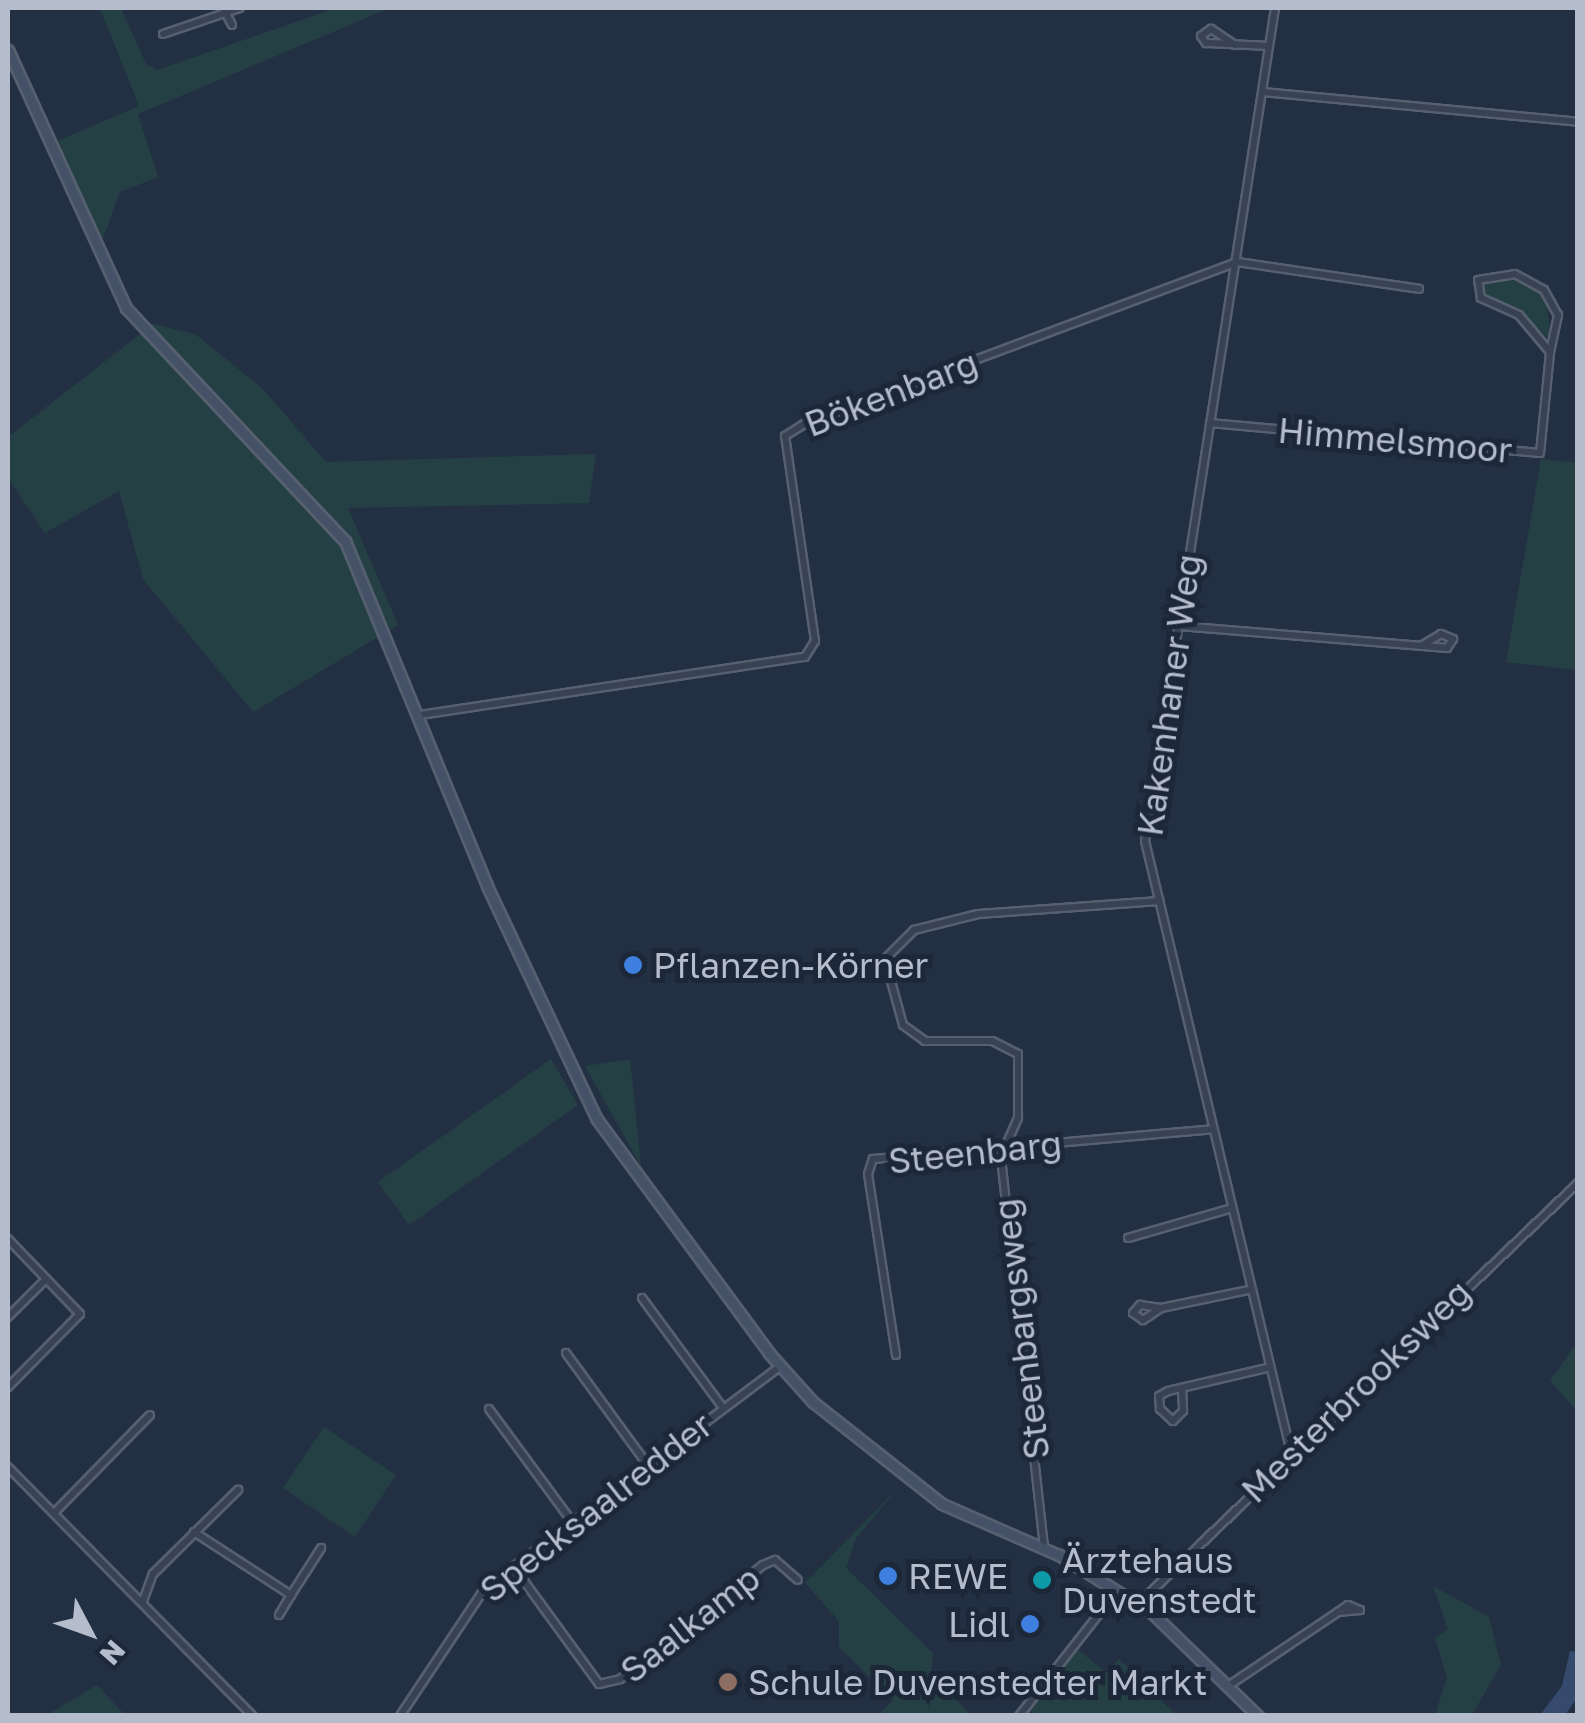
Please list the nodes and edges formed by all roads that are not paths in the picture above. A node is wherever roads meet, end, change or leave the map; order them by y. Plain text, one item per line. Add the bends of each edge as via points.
1 (240, 8) edge
2 (1275, 8) edge
3 (225, 10) edge
4 (232, 25) dead end
5 (163, 34) dead end
6 (1235, 44) junction
7 (1269, 46) junction
8 (8, 50) edge
9 (1263, 92) junction
10 (1578, 122) edge
11 (1237, 262) junction
12 (1419, 289) dead end
13 (1550, 352) junction
14 (1210, 423) junction
15 (1179, 626) junction
16 (1421, 646) dead end
17 (420, 716) junction
18 (1160, 902) junction
19 (1213, 1128) junction
20 (1004, 1144) junction
21 (1578, 1183) edge
22 (1232, 1208) junction
23 (1128, 1238) dead end
24 (8, 1239) edge
25 (46, 1279) junction
26 (1250, 1290) junction
27 (642, 1298) dead end
28 (1161, 1308) dead end
29 (8, 1317) edge
30 (566, 1353) dead end
31 (896, 1355) dead end
32 (779, 1367) junction
33 (1267, 1368) junction
34 (8, 1388) edge
35 (1182, 1389) junction
36 (723, 1408) junction
37 (489, 1409) dead end
38 (150, 1415) dead end
39 (1291, 1453) junction
40 (8, 1467) edge
41 (649, 1467) junction
42 (238, 1490) dead end
43 (54, 1513) junction
44 (572, 1523) junction
45 (194, 1532) junction
46 (1044, 1547) junction
47 (321, 1548) dead end
48 (514, 1566) junction
49 (798, 1580) dead end
50 (1119, 1588) junction
51 (291, 1595) junction
52 (143, 1601) junction
53 (1139, 1604) junction
54 (1338, 1612) dead end
55 (278, 1615) dead end
56 (1231, 1684) junction
57 (254, 1716) edge
58 (400, 1716) edge
59 (1019, 1716) edge
60 (1258, 1716) edge

1 - 3 street
2 - 7 street, Kakenhaner Weg
3 - 4 street
3 - 5 street
6 - 6 street via 1206,43 1201,36 1208,28
6 - 7 street
7 - 9 street, Kakenhaner Weg
8 - 17 main road via 126,308 346,541
9 - 10 street
9 - 11 street, Kakenhaner Weg
11 - 12 street
11 - 14 street, Kakenhaner Weg
11 - 17 street, Bökenbarg via 785,436 815,641 805,658
13 - 13 street, Himmelsmoor via 1518,316 1481,298 1478,280 1516,274 1544,290 1558,315
13 - 14 street, Himmelsmoor via 1540,453
14 - 15 street, Kakenhaner Weg
15 - 16 street
15 - 18 street, Kakenhaner Weg via 1145,841
17 - 32 main road via 493,900 596,1118
18 - 19 street, Kakenhaner Weg
18 - 20 street, Steenbargsweg via 978,914 895,941 885,959 903,1025 925,1042 992,1041 1018,1054 1018,1118
19 - 20 street, Steenbarg
19 - 22 street, Kakenhaner Weg
20 - 31 street, Steenbarg via 873,1160 868,1174
20 - 46 street, Steenbargsweg
21 - 39 street, Mesterbrooksweg
22 - 23 street
22 - 26 street, Kakenhaner Weg
24 - 25 street
25 - 29 street
25 - 34 street via 80,1314
26 - 28 street
26 - 33 street, Kakenhaner Weg
27 - 36 street
30 - 41 street
32 - 36 street, Specksaalredder
32 - 46 main road via 931,1496
33 - 35 street
33 - 39 street, Kakenhaner Weg
35 - 35 street via 1159,1396 1164,1417 1174,1421 1183,1411
36 - 41 street, Specksaalredder
37 - 44 street
38 - 43 street
39 - 53 street, Mesterbrooksweg
40 - 43 street
41 - 44 street, Specksaalredder
42 - 45 street
43 - 52 street
44 - 48 street, Specksaalredder
45 - 51 street
45 - 52 street via 153,1574
46 - 50 main road
47 - 51 street
48 - 49 street, Saalkamp via 599,1684 620,1679 763,1565 775,1560
48 - 58 street, Specksaalredder via 472,1602
50 - 53 main road
50 - 59 street
51 - 55 street
52 - 57 street
53 - 56 main road
54 - 56 street
56 - 60 main road

